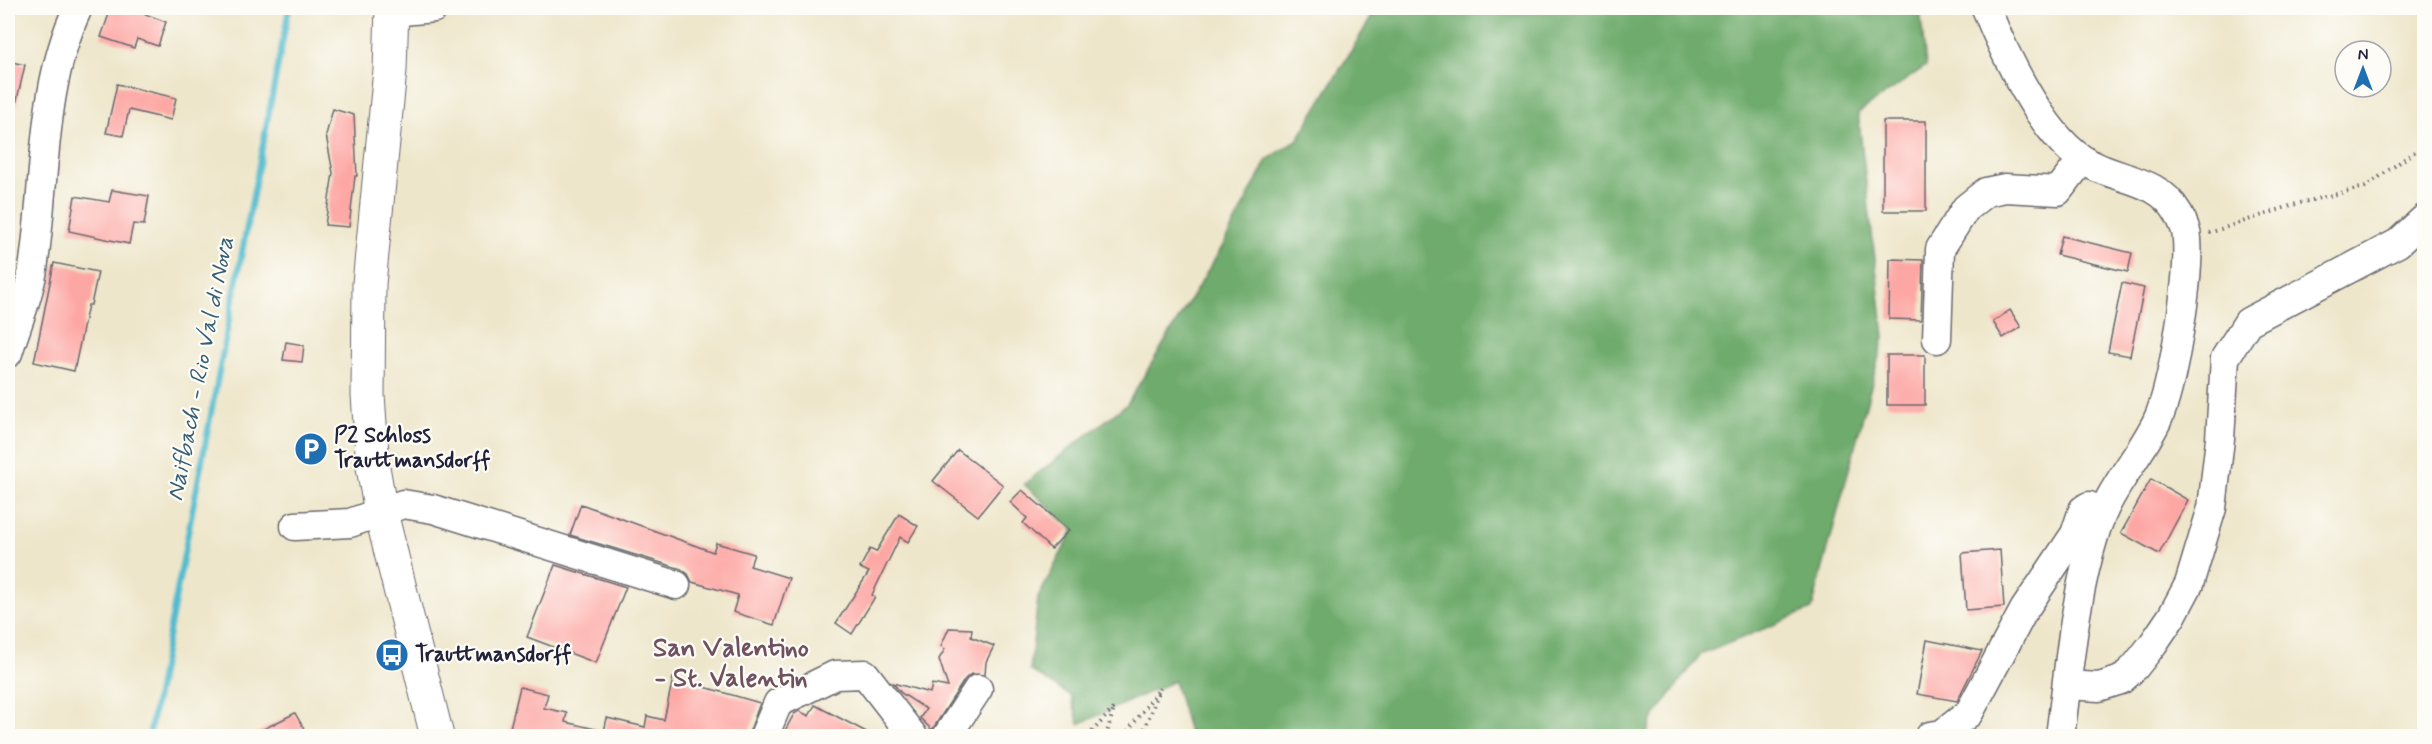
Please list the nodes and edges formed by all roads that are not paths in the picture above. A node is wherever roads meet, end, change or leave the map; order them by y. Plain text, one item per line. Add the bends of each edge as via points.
1 (78, 8) edge
2 (434, 8) edge
3 (1986, 8) edge
4 (392, 10) edge
5 (2082, 160) junction
6 (2424, 219) edge
7 (1937, 339) dead end
8 (8, 353) edge
9 (2105, 503) junction
10 (381, 513) junction
11 (296, 526) dead end
12 (676, 585) dead end
13 (2067, 686) junction
14 (978, 689) dead end
15 (1919, 735) edge
16 (436, 736) edge
17 (764, 736) edge
18 (913, 736) edge
19 (947, 736) edge
20 (2060, 736) edge
21 (2078, 736) edge

1 - 8 street via 66,34 55,80 33,272
2 - 4 street
3 - 5 street via 2034,104 2063,144
4 - 10 main road via 390,70 369,284 368,395
5 - 7 street via 2058,191 2005,188 1986,192 1966,208 1940,249
5 - 9 street via 2153,187 2178,213 2187,237 2183,297 2164,399 2157,420
6 - 13 street via 2398,243 2248,322 2225,358 2212,508 2189,584 2153,644 2121,680 2099,687
9 - 13 street via 2082,583
9 - 15 street via 2094,503 2083,510 2075,534 2024,610 1969,713 1942,734
10 - 11 street via 350,523
10 - 12 street via 403,504 433,509
10 - 16 main road
13 - 20 street
13 - 21 street via 2077,706
14 - 19 street
17 - 18 street via 778,703 835,675 865,674

